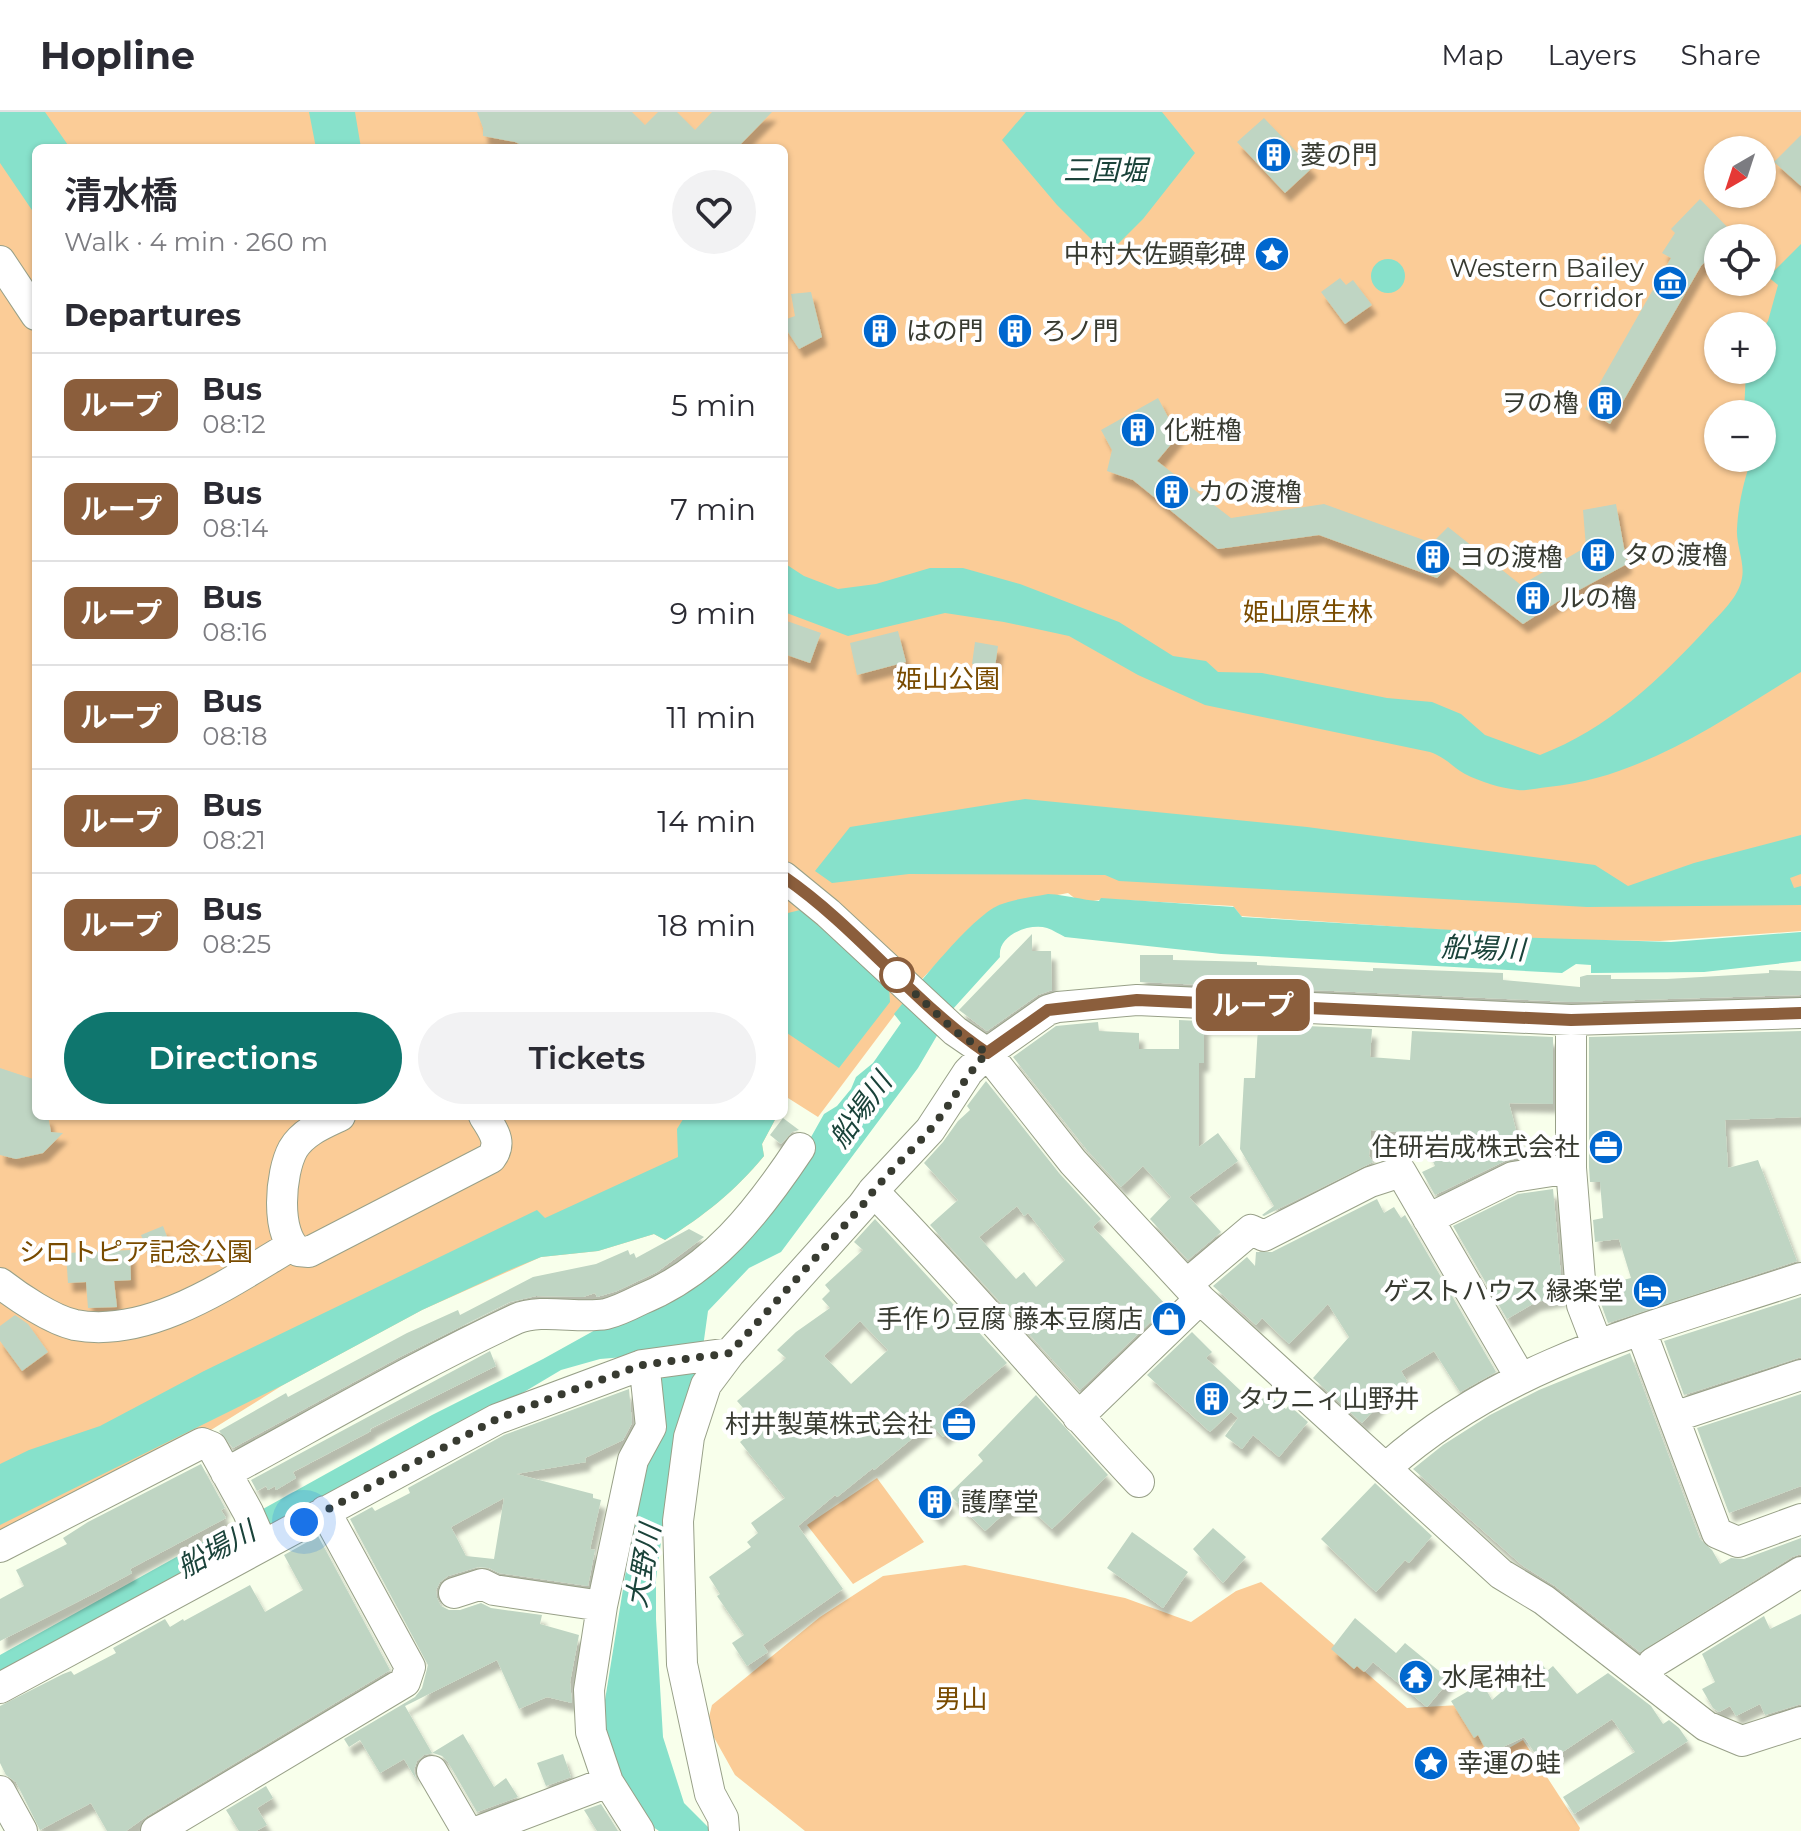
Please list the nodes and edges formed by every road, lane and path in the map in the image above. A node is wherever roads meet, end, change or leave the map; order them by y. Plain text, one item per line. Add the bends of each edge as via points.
1 (0, 261) edge
2 (32, 309) edge
3 (788, 880) edge
4 (1801, 1013) edge
5 (1571, 1020) junction
6 (987, 1053) junction
7 (332, 1120) edge
8 (486, 1120) edge
9 (800, 1148) dead end
10 (1571, 1168) junction
11 (873, 1191) junction
12 (1428, 1219) junction
13 (291, 1246) junction
14 (1801, 1278) edge
15 (0, 1283) edge
16 (1194, 1291) junction
17 (1641, 1331) junction
18 (1597, 1344) junction
19 (730, 1353) junction
20 (642, 1365) junction
21 (1801, 1375) edge
22 (1520, 1377) junction
23 (1078, 1417) junction
24 (1674, 1417) junction
25 (1387, 1467) junction
26 (226, 1473) junction
27 (1139, 1482) dead end
28 (325, 1511) junction
29 (1789, 1523) edge
30 (262, 1544) junction
31 (0, 1547) edge
32 (1801, 1572) edge
33 (454, 1593) dead end
34 (602, 1606) junction
35 (1646, 1678) junction
36 (0, 1688) edge
37 (1801, 1722) edge
38 (432, 1771) dead end
39 (608, 1782) junction
40 (0, 1791) edge
41 (724, 1824) edge
42 (22, 1831) edge
43 (156, 1831) edge
44 (453, 1831) edge
45 (479, 1831) edge
46 (639, 1831) edge

1 - 2 street
3 - 6 street via 955,1031
4 - 5 street
5 - 6 street via 1137,1000 1048,1010
5 - 10 street
6 - 11 street via 930,1130
6 - 16 street via 1073,1162
7 - 13 street via 310,1131 293,1149 281,1183
8 - 13 street via 498,1150 479,1166 309,1252
9 - 26 street via 749,1218 706,1262 667,1289 606,1314 520,1317
10 - 12 street via 1513,1177
10 - 18 street via 1582,1305
11 - 19 street
11 - 23 street via 947,1266
12 - 16 street via 1401,1172 1370,1182 1264,1236 1251,1230
12 - 22 street
13 - 15 street via 191,1305 122,1325 74,1325 23,1301
14 - 17 street
16 - 23 street
16 - 25 street
17 - 18 street
17 - 24 street
18 - 22 street
19 - 20 street
19 - 41 street via 706,1385 689,1437 678,1521 682,1664 710,1794
20 - 28 street via 497,1419
20 - 34 street via 651,1427 633,1460
21 - 24 street
22 - 25 street via 1415,1441
23 - 27 street
24 - 29 street via 1717,1533 1738,1542
25 - 35 street via 1501,1574
26 - 30 street
26 - 31 street via 212,1447 202,1443
28 - 30 street
28 - 43 street via 410,1667 405,1682
29 - 32 street
30 - 36 street
32 - 35 street via 1653,1663
33 - 34 street via 482,1584
34 - 39 street via 589,1690 591,1732
35 - 37 street via 1706,1726 1742,1741
38 - 44 street
39 - 45 street
39 - 46 street
40 - 42 street

